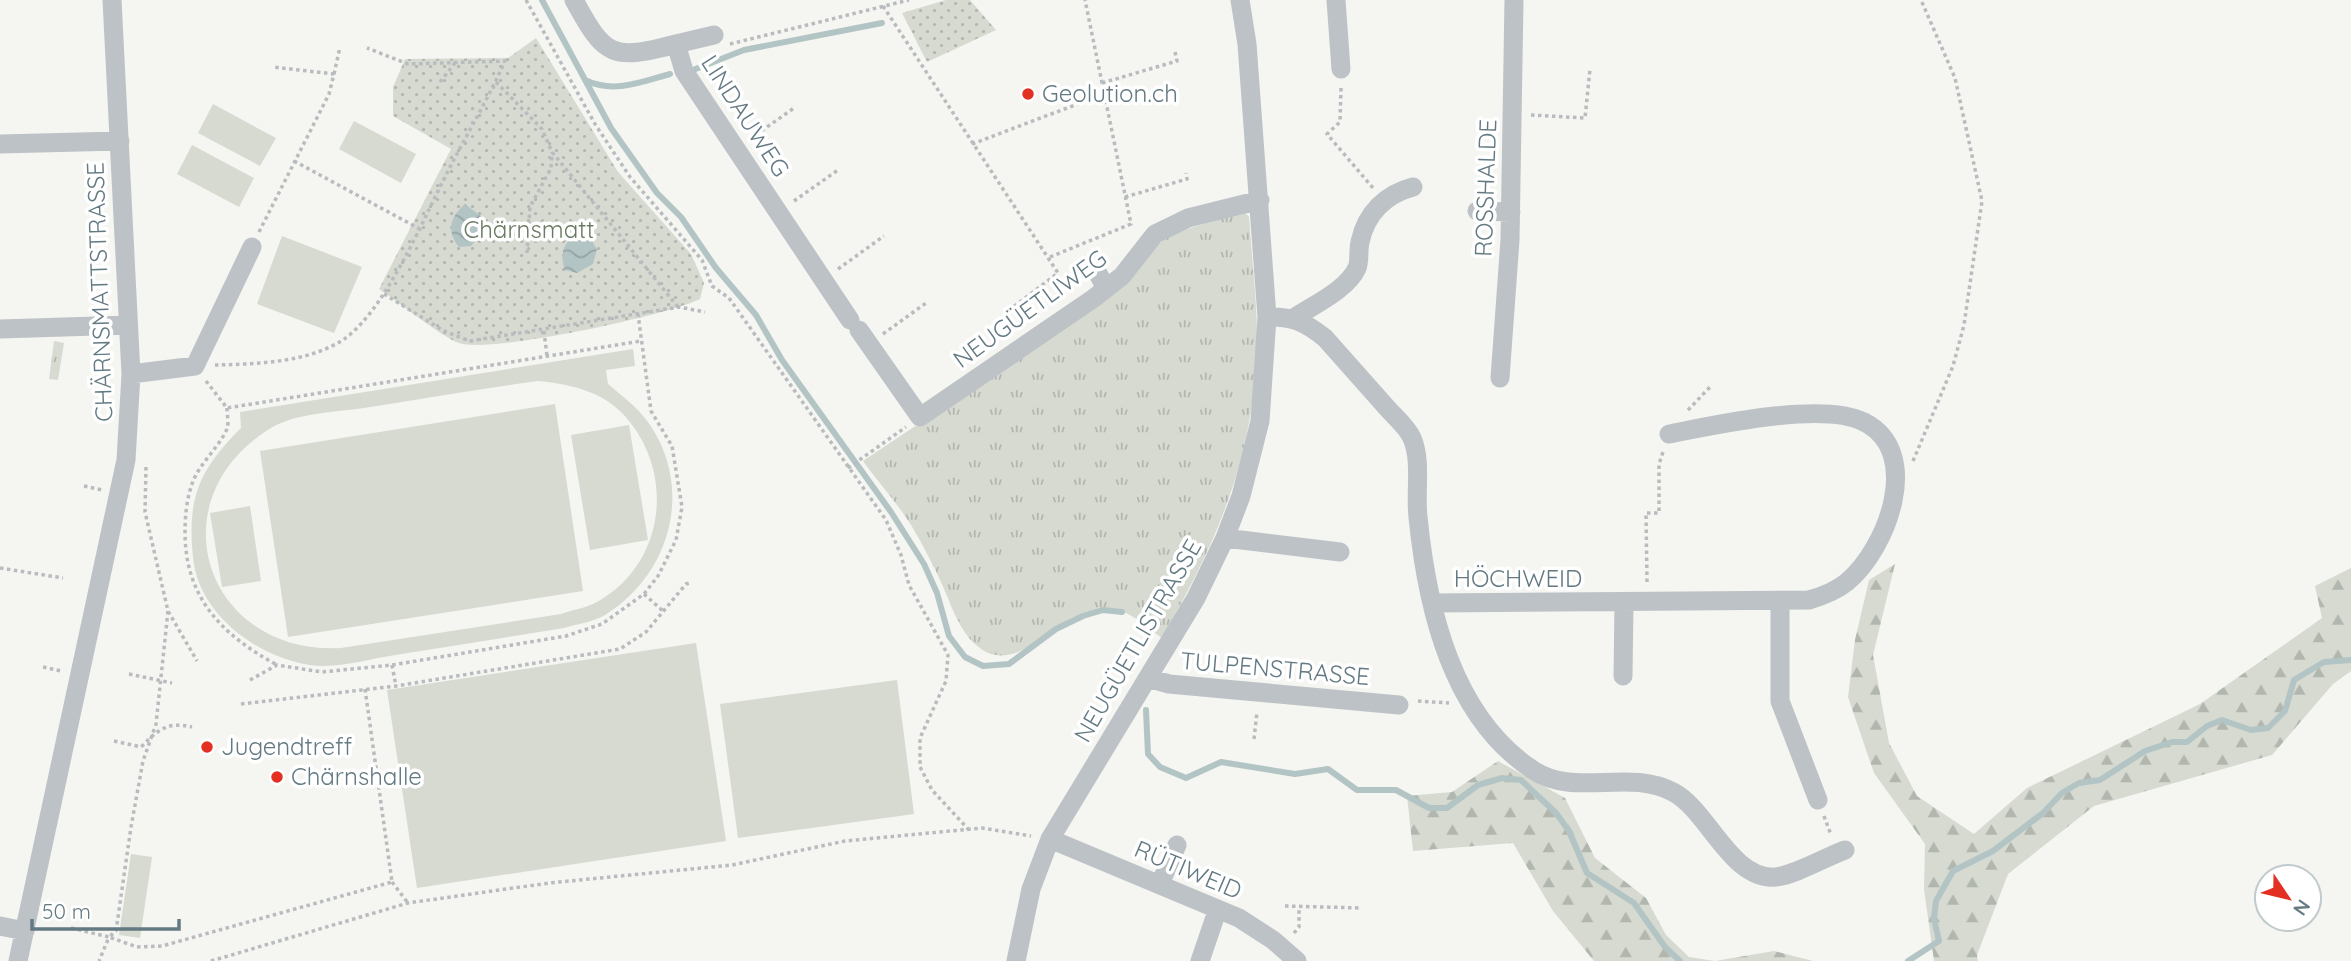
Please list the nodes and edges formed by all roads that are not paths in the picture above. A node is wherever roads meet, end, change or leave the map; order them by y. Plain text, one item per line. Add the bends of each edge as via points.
1 (113, 0) edge
2 (574, 0) edge
3 (1240, 0) edge
4 (1336, 0) edge
5 (1514, 0) edge
6 (721, 40) road end
7 (676, 44) junction
8 (1341, 69) road end
9 (120, 141) junction
10 (0, 144) edge
11 (1413, 187) dead end
12 (1260, 200) junction
13 (1477, 211) dead end
14 (1511, 212) junction
15 (252, 247) road end
16 (1092, 263) dead end
17 (1107, 288) junction
18 (1267, 317) junction
19 (1294, 318) junction
20 (128, 326) junction
21 (0, 329) edge
22 (131, 373) junction
23 (1500, 378) dead end
24 (920, 417) joint
25 (1669, 434) road end
26 (1226, 538) junction
27 (1340, 552) dead end
28 (1433, 603) junction
29 (1780, 603) junction
30 (1624, 604) junction
31 (1623, 676) dead end
32 (1148, 678) junction
33 (1399, 705) road end
34 (1818, 800) road end
35 (1050, 839) junction
36 (1177, 845) dead end
37 (1841, 852) road end
38 (1160, 884) junction
39 (1213, 920) dead end
40 (0, 926) edge
41 (25, 931) junction
42 (1290, 955) edge
43 (18, 961) edge
44 (1016, 961) edge
45 (1199, 961) edge

1 - 9 street, CHÄRNSMATTSTRASSE
2 - 7 street, LINDAUWEG via 593,35 612,50 634,54
3 - 12 street, NEUGÜETLISTRASSE
4 - 8 street
5 - 14 street, ROSSHALDE
6 - 7 street
7 - 24 street, LINDAUWEG via 684,71
9 - 10 street
9 - 20 street, CHÄRNSMATTSTRASSE
11 - 19 street via 1383,200 1369,218 1360,240 1358,267 1347,282
12 - 17 street, NEUGÜETLIWEG via 1209,211 1167,227 1155,234
12 - 18 street, NEUGÜETLISTRASSE
13 - 14 street
14 - 23 street, ROSSHALDE
15 - 22 street via 195,366
16 - 17 street
17 - 24 street, NEUGÜETLIWEG
18 - 19 street
18 - 26 street, NEUGÜETLISTRASSE via 1261,421
19 - 28 street via 1325,338 1412,438 1418,515
20 - 21 street
20 - 22 street, CHÄRNSMATTSTRASSE
22 - 41 street, CHÄRNSMATTSTRASSE via 126,460 77,668
25 - 29 street, HÖCHWEID via 1828,413 1864,422 1887,442 1896,475 1894,504 1874,547 1848,581 1824,596
26 - 27 street
26 - 32 street, NEUGÜETLISTRASSE
28 - 30 street, HÖCHWEID
28 - 37 street, HÖCHWEID via 1450,659 1472,705 1508,750 1536,772 1578,783 1635,780 1673,792 1693,808 1742,867 1757,874 1776,877
29 - 30 street, HÖCHWEID
29 - 34 street via 1780,701
30 - 31 street
32 - 33 street, TULPENSTRASSE via 1169,684
32 - 35 street, NEUGÜETLISTRASSE
35 - 38 street, RÜTIWEID
35 - 44 street, NEUGÜETLISTRASSE via 1031,889
36 - 38 street
38 - 42 street, RÜTIWEID via 1239,918
39 - 45 street
40 - 41 street
41 - 43 street, CHÄRNSMATTSTRASSE

